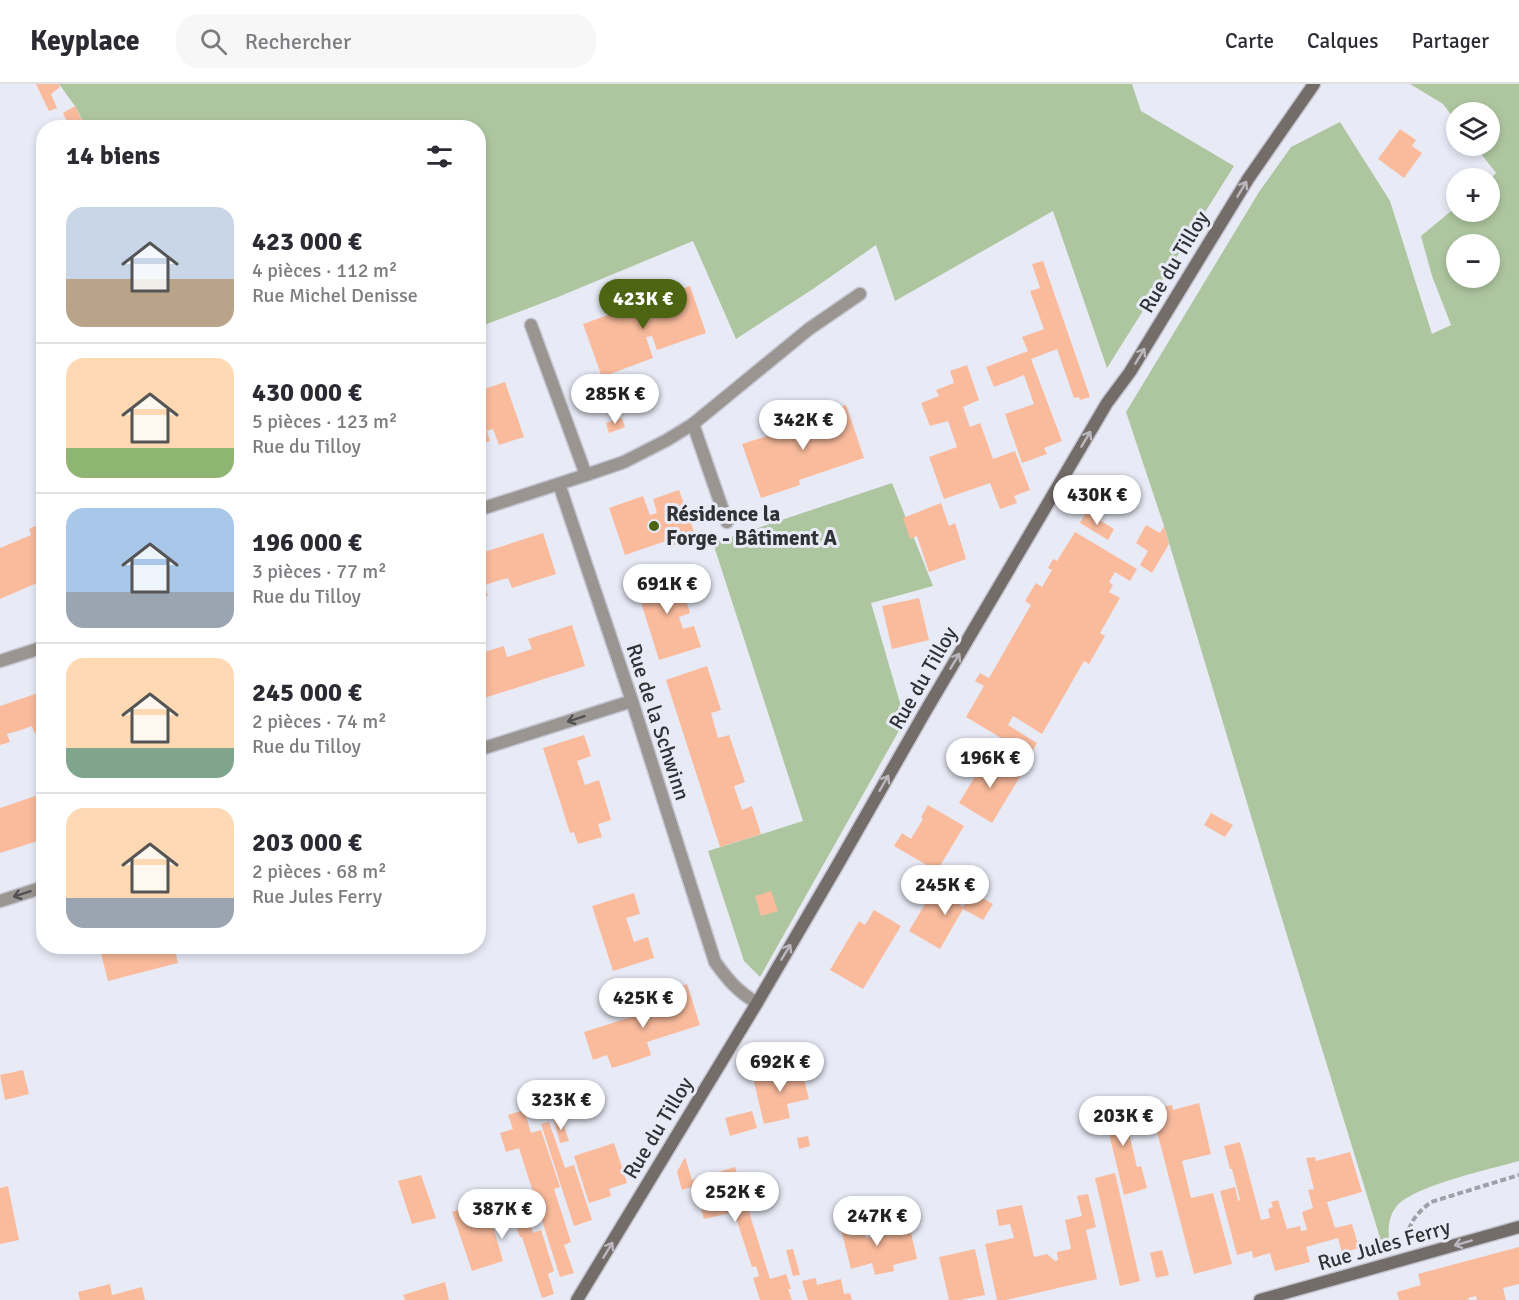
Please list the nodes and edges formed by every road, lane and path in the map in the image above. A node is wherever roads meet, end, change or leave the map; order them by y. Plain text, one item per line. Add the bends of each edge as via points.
1 (1314, 84) edge
2 (860, 294) dead end
3 (531, 325) dead end
4 (693, 424) junction
5 (586, 476) junction
6 (559, 484) junction
7 (486, 507) edge
8 (727, 522) dead end
9 (36, 650) edge
10 (0, 661) edge
11 (632, 701) junction
12 (486, 747) edge
13 (36, 890) edge
14 (0, 901) edge
15 (757, 1003) junction
16 (1519, 1175) edge
17 (1519, 1227) edge
18 (1405, 1259) junction
19 (577, 1300) edge
20 (1260, 1300) edge

15 -> 1 street, Rue du Tilloy via 1107,403 1248,179
2 - 4 street via 809,329
3 - 5 street
4 - 5 street via 624,462
4 - 8 street
5 - 6 street
6 - 7 street
6 - 11 street, Rue de la Schwinn
9 - 10 street
11 -> 12 street
11 - 15 street, Rue de la Schwinn via 715,962 729,982
13 -> 14 street
19 -> 15 street, Rue du Tilloy
16 - 18 path via 1431,1202 1414,1218 1408,1231
17 -> 18 street, Rue Jules Ferry
18 - 20 street, Rue Jules Ferry

